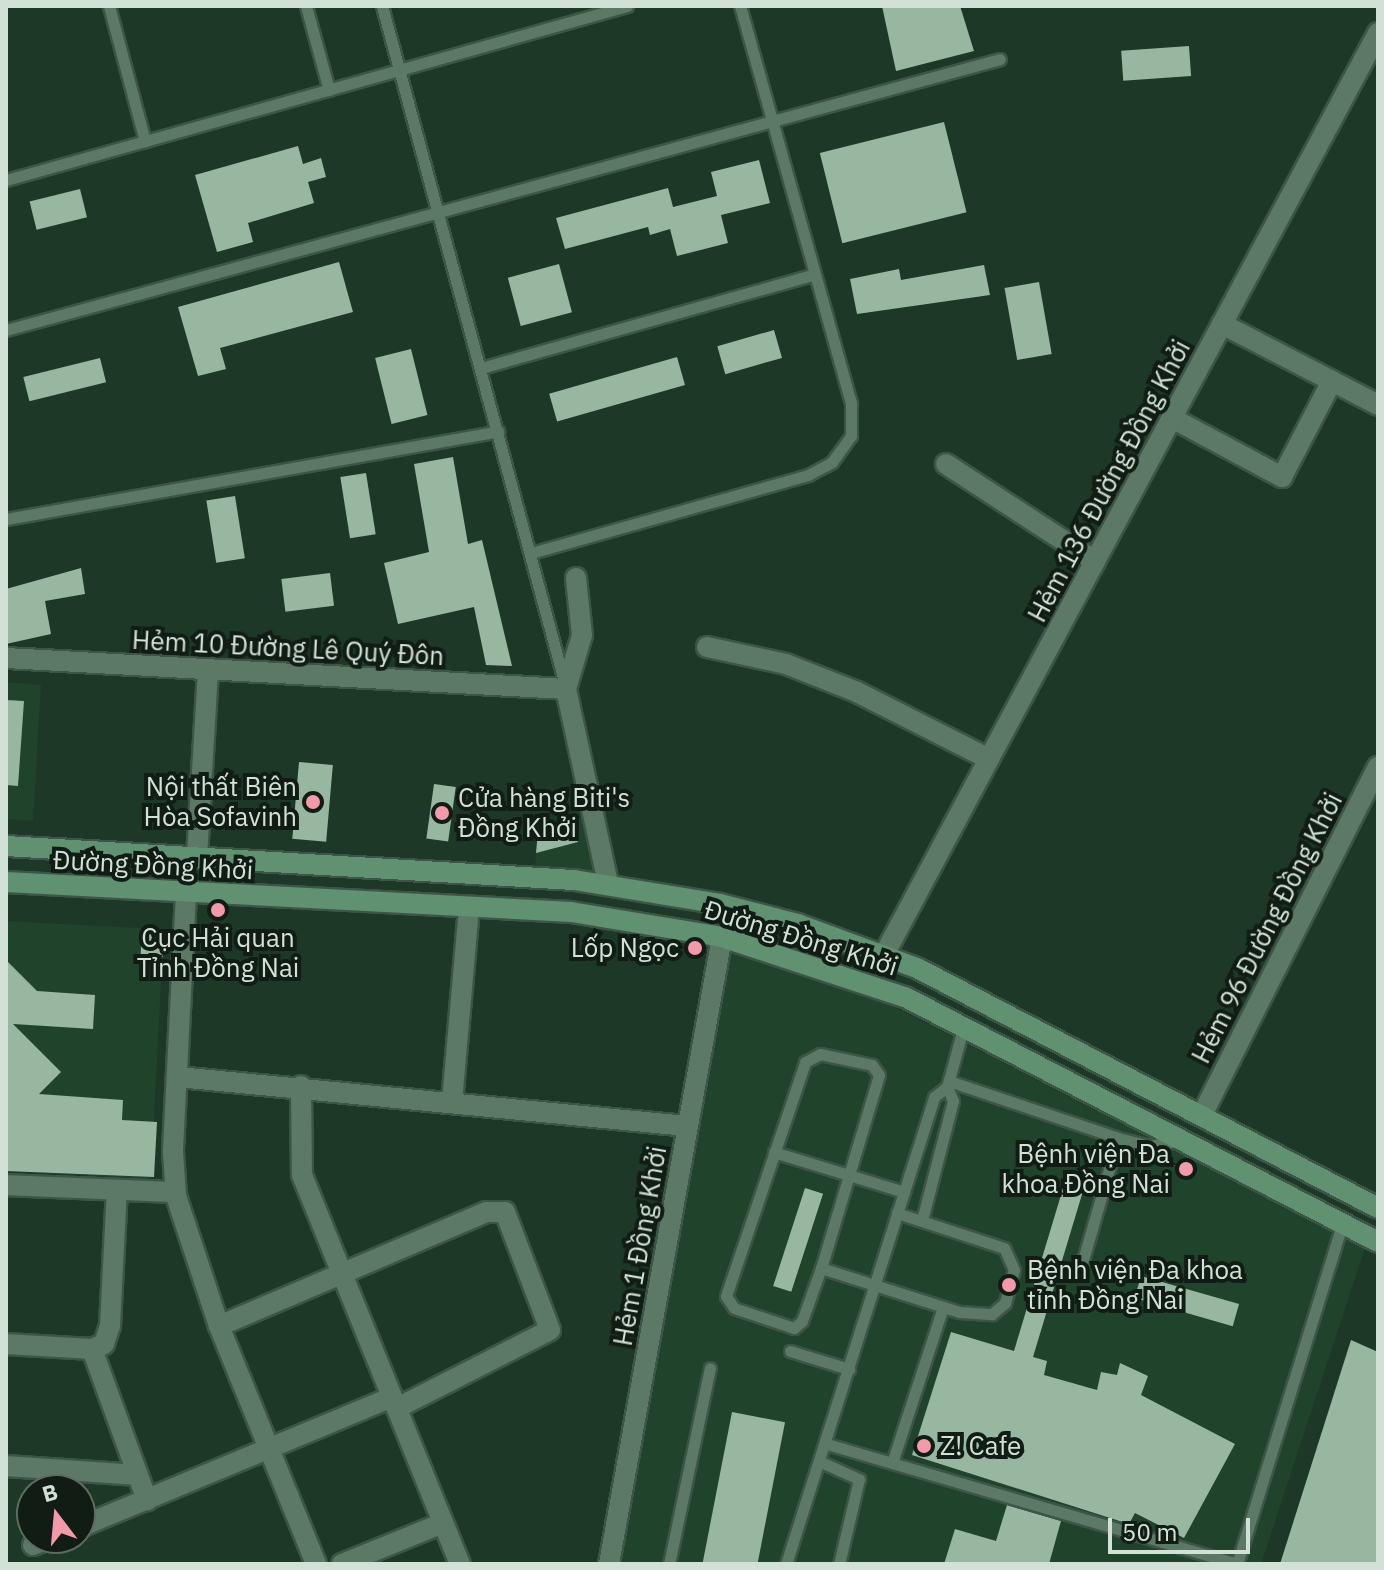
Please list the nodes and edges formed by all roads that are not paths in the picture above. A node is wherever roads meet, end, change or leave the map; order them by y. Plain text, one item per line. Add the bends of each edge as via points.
1 (109, 6) edge
2 (306, 6) edge
3 (382, 6) edge
4 (627, 6) edge
5 (740, 6) edge
6 (1378, 33) edge
7 (1000, 59) dead end
8 (399, 70) junction
9 (329, 90) junction
10 (772, 121) junction
11 (145, 141) junction
12 (6, 180) edge
13 (438, 212) junction
14 (815, 274) junction
15 (1222, 324) junction
16 (6, 330) edge
17 (481, 368) junction
18 (1332, 381) junction
19 (1378, 405) edge
20 (1172, 418) junction
21 (498, 431) junction
22 (946, 464) dead end
23 (6, 519) edge
24 (531, 553) junction
25 (1095, 561) junction
26 (576, 578) dead end
27 (707, 647) dead end
28 (6, 658) edge
29 (208, 670) junction
30 (566, 689) junction
31 (989, 759) junction
32 (1378, 767) edge
33 (6, 846) edge
34 (46, 848) junction
35 (197, 856) junction
36 (6, 882) edge
37 (608, 884) junction
38 (44, 885) junction
39 (186, 893) junction
40 (469, 908) junction
41 (607, 918) junction
42 (722, 937) junction
43 (885, 953) junction
44 (963, 1029) junction
45 (178, 1077) junction
46 (948, 1084) junction
47 (301, 1086) junction
48 (452, 1102) junction
49 (1203, 1113) junction
50 (687, 1126) junction
51 (1118, 1138) junction
52 (1180, 1140) junction
53 (774, 1152) junction
54 (850, 1174) junction
55 (6, 1185) edge
56 (117, 1190) junction
57 (175, 1192) junction
58 (904, 1192) junction
59 (1378, 1208) edge
60 (897, 1213) junction
61 (922, 1220) junction
62 (1342, 1224) junction
63 (1378, 1242) edge
64 (1081, 1267) dead end
65 (821, 1268) junction
66 (341, 1274) junction
67 (875, 1283) junction
68 (943, 1307) junction
69 (219, 1326) junction
70 (6, 1344) edge
71 (92, 1349) junction
72 (790, 1351) dead end
73 (710, 1368) dead end
74 (849, 1369) junction
75 (394, 1402) junction
76 (827, 1444) junction
77 (268, 1449) junction
78 (821, 1462) junction
79 (892, 1463) junction
80 (6, 1466) edge
81 (138, 1475) junction
82 (147, 1500) junction
83 (96, 1521) edge
84 (443, 1523) junction
85 (316, 1564) edge
86 (342, 1564) edge
87 (460, 1564) edge
88 (609, 1564) edge
89 (669, 1564) edge
90 (786, 1564) edge
91 (839, 1564) edge

1 - 11 lane
2 - 9 lane
3 - 8 lane
4 - 8 lane
5 - 10 lane
6 - 15 street, Hẻm 136 Đường Đồng Khởi
7 - 10 lane
8 - 9 lane
8 - 13 lane
9 - 11 lane
10 - 13 lane
10 - 14 lane
11 - 12 lane
13 - 16 lane
13 - 17 lane
14 - 17 lane
14 - 24 lane via 854,414 851,436 840,454 808,475
15 - 18 street
15 - 20 street, Hẻm 136 Đường Đồng Khởi
17 - 21 lane
18 - 19 street
18 - 20 street via 1282,477
20 - 25 street, Hẻm 136 Đường Đồng Khởi
21 - 23 lane
21 - 24 lane
22 - 25 street
24 - 30 lane
25 - 31 street, Hẻm 136 Đường Đồng Khởi
26 - 30 street via 582,635
27 - 31 street via 750,654 843,686
28 - 29 street, Hẻm 10 Đường Lê Quý Đôn
29 - 30 street, Hẻm 10 Đường Lê Quý Đôn
29 - 35 street
30 - 37 street
31 - 43 street, Hẻm 136 Đường Đồng Khởi
32 - 49 street, Hẻm 96 Đường Đồng Khởi
33 - 34 main road, Đường Đồng Khởi
34 - 35 main road, Đường Đồng Khởi
34 - 38 main road
35 - 37 main road, Đường Đồng Khởi
36 - 38 main road, Đường Đồng Khởi
37 - 41 main road
37 - 43 main road, Đường Đồng Khởi via 720,904
38 - 39 main road, Đường Đồng Khởi
39 - 40 main road, Đường Đồng Khởi
39 - 45 street
40 - 41 main road, Đường Đồng Khởi
40 - 48 street
41 - 42 main road, Đường Đồng Khởi
42 - 44 main road, Đường Đồng Khởi via 860,979
42 - 50 street, Hẻm 1 Đồng Khởi
43 - 49 main road, Đường Đồng Khởi
44 - 46 lane
44 - 52 main road, Đường Đồng Khởi
45 - 47 street
45 - 57 street
46 - 51 lane
46 - 58 lane via 934,1097
46 - 61 lane via 953,1101
47 - 48 street
47 - 66 street via 298,1158
48 - 50 street
49 - 59 main road, Đường Đồng Khởi
50 - 88 street, Hẻm 1 Đồng Khởi
51 - 52 lane via 1149,1146
51 - 64 lane
52 - 62 main road, Đường Đồng Khởi
53 - 54 lane
53 - 54 lane via 805,1062 820,1054 872,1065 877,1084
53 - 65 lane via 726,1296 729,1305 794,1328 802,1321
54 - 58 lane
54 - 65 lane
55 - 56 street
56 - 57 street
56 - 71 street via 110,1326 104,1344
57 - 69 street
58 - 60 lane
60 - 61 lane
60 - 67 lane
61 - 68 lane via 998,1243 1013,1261 1005,1303 999,1309 983,1315
62 - 63 main road, Đường Đồng Khởi
62 - 79 lane via 1237,1564
65 - 67 lane
66 - 69 street
66 - 75 street
66 - 75 street via 486,1212 505,1212 512,1222 550,1330
67 - 68 lane
67 - 74 lane
68 - 79 lane
69 - 77 street
70 - 71 street
71 - 81 street
72 - 74 lane
73 - 89 lane
74 - 76 lane
75 - 77 street
75 - 84 street
76 - 78 lane
76 - 79 lane
77 - 82 street
77 - 85 street
78 - 90 lane
78 - 91 lane via 859,1479
80 - 81 street
81 - 82 street
82 - 83 street
84 - 86 street
84 - 87 street

